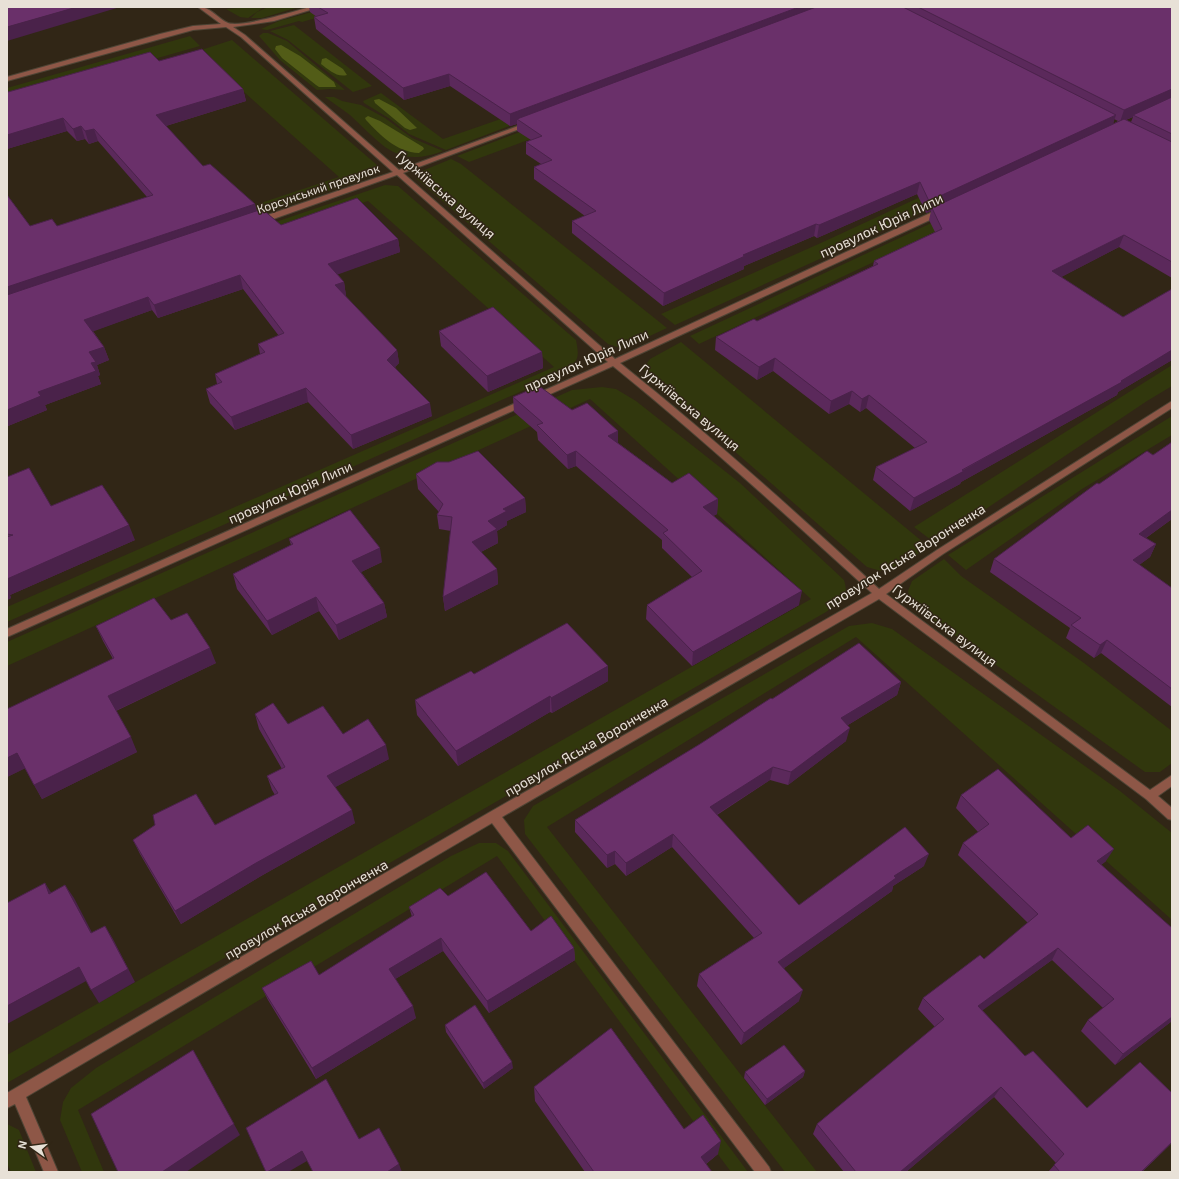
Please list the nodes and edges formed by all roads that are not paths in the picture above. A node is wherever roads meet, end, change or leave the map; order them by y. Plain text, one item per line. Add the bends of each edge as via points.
1 (201, 7) edge
2 (317, 7) edge
3 (225, 25) junction
4 (7, 79) edge
5 (538, 120) edge
6 (399, 172) junction
7 (948, 208) edge
8 (252, 223) edge
9 (613, 362) junction
10 (1172, 404) edge
11 (879, 594) junction
12 (7, 633) edge
13 (1172, 780) edge
14 (1150, 796) junction
15 (1172, 815) edge
16 (494, 816) junction
17 (12, 1098) edge
18 (50, 1172) edge
19 (764, 1172) edge

1 - 3 street, Гуржіївська вулиця
2 - 3 street via 254,23
3 - 4 street via 193,28 160,36
3 - 6 street, Гуржіївська вулиця via 243,36
5 - 6 street, Корсунський провулок
6 - 8 street, Корсунський провулок
6 - 9 street, Гуржіївська вулиця
7 - 9 street, провулок Юрія Липи
9 - 11 street, Гуржіївська вулиця via 673,410
9 - 12 street, провулок Юрія Липи
10 - 11 street, провулок Яська Воронченка via 940,552
11 - 14 street, Гуржіївська вулиця
11 - 16 street, провулок Яська Воронченка
13 - 14 street
14 - 15 street, Гуржіївська вулиця
16 - 17 street, провулок Яська Воронченка
16 - 19 street
17 - 18 street

